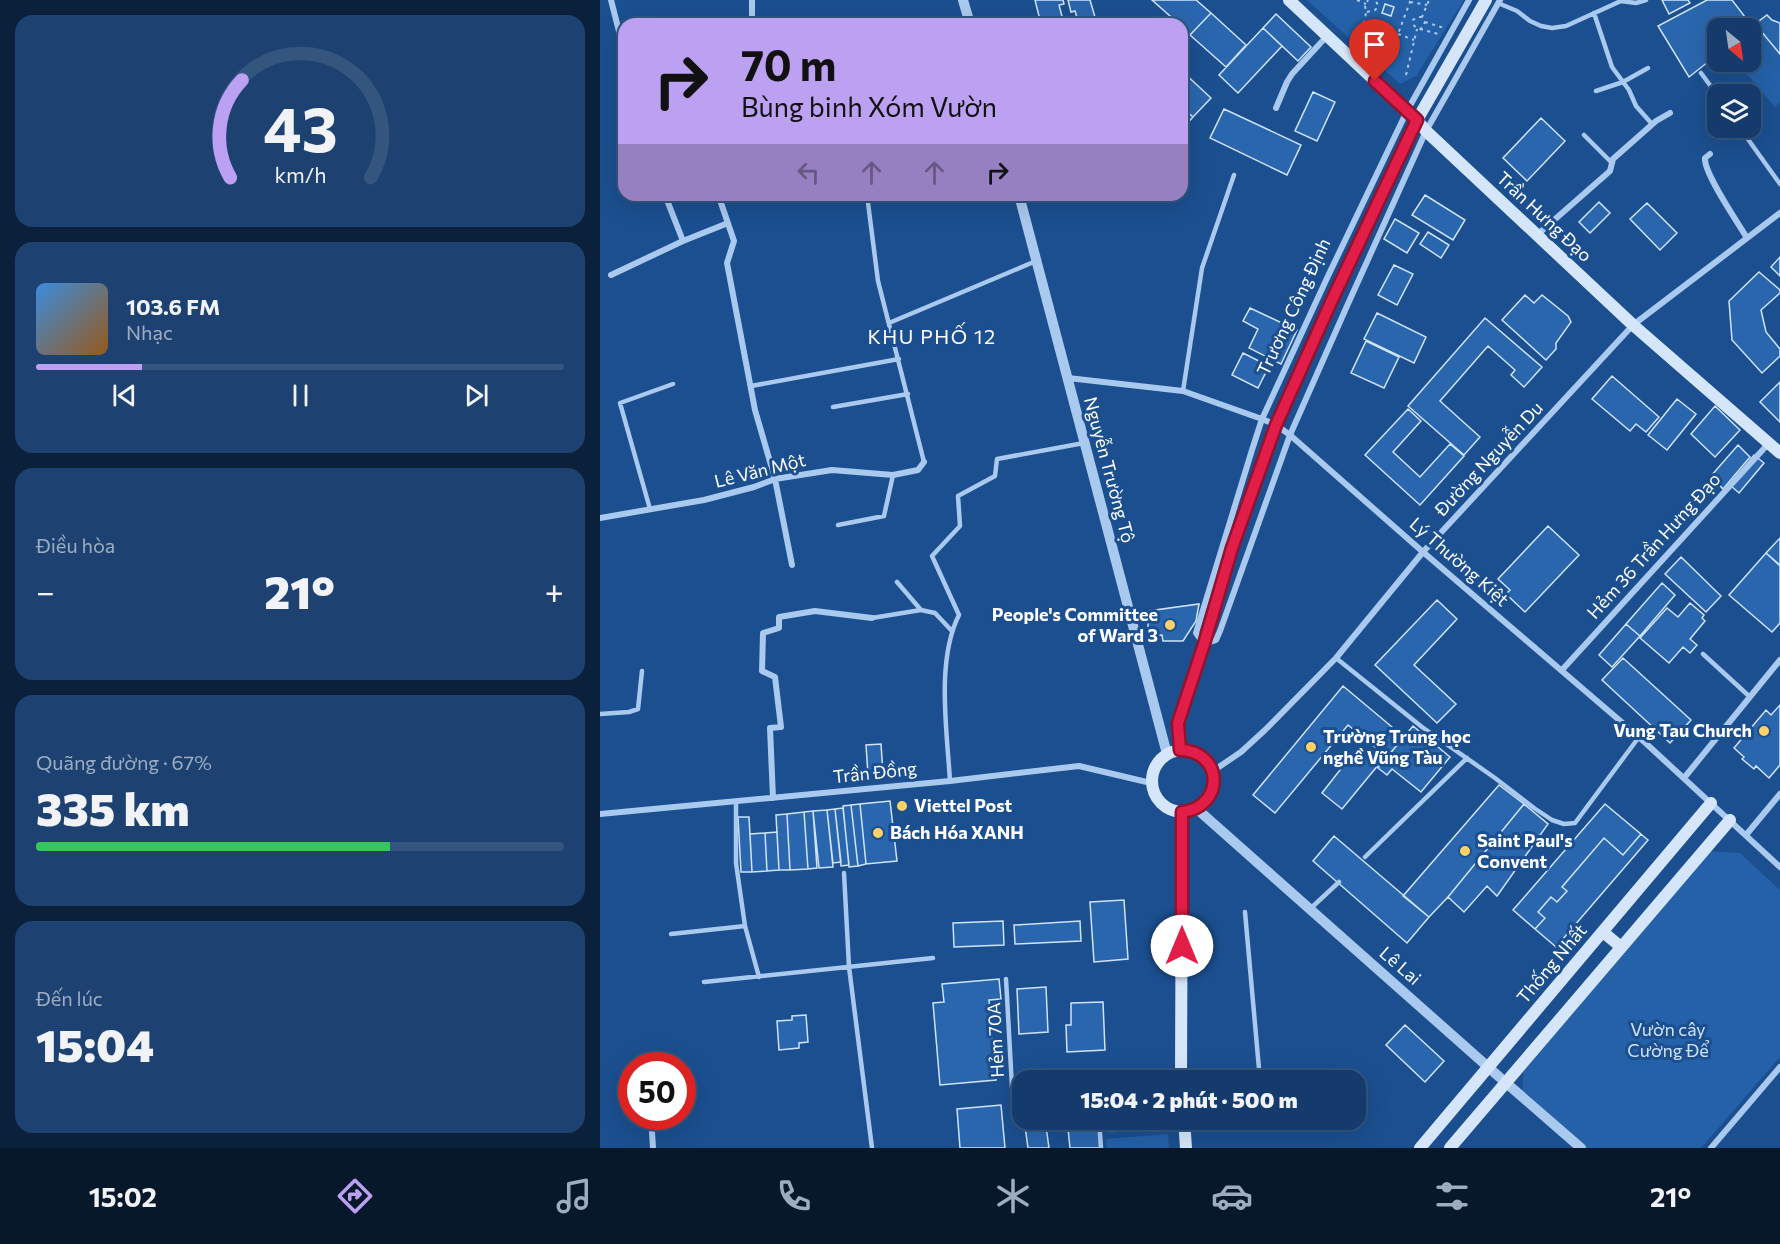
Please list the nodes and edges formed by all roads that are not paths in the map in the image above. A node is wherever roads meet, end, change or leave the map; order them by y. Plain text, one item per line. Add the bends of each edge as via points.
1 (611, 0) edge
2 (752, 0) edge
3 (963, 0) edge
4 (1289, 0) edge
5 (1469, 0) edge
6 (1646, 0) edge
7 (1494, 1) edge
8 (1594, 13) junction
9 (752, 16) dead end
10 (968, 18) edge
11 (618, 27) edge
12 (1327, 36) junction
13 (1648, 69) dead end
14 (1701, 73) dead end
15 (1623, 82) junction
16 (1709, 84) edge
17 (1596, 91) dead end
18 (1276, 108) dead end
19 (1670, 113) dead end
20 (1412, 115) junction
21 (1652, 124) junction
22 (1426, 131) junction
23 (1584, 135) dead end
24 (1747, 138) edge
25 (1710, 154) dead end
26 (1612, 163) junction
27 (1234, 175) dead end
28 (1780, 184) edge
29 (667, 201) edge
30 (720, 201) edge
31 (868, 201) edge
32 (1021, 201) edge
33 (1780, 213) edge
34 (728, 223) junction
35 (1537, 236) junction
36 (1747, 238) junction
37 (683, 241) junction
38 (1036, 260) junction
39 (611, 275) dead end
40 (1315, 304) junction
41 (1330, 304) junction
42 (1347, 306) junction
43 (889, 323) junction
44 (1634, 325) junction
45 (899, 359) junction
46 (1068, 378) junction
47 (673, 384) dead end
48 (751, 386) junction
49 (1183, 391) junction
50 (908, 394) junction
51 (833, 407) dead end
52 (1262, 419) junction
53 (1276, 425) junction
54 (1290, 435) junction
55 (1084, 443) junction
56 (1769, 443) junction
57 (1780, 453) edge
58 (924, 462) joint
59 (894, 475) junction
60 (775, 479) junction
61 (650, 509) junction
62 (600, 519) edge
63 (838, 525) dead end
64 (1227, 546) junction
65 (1423, 552) junction
66 (1249, 553) junction
67 (792, 565) dead end
68 (897, 582) dead end
69 (921, 610) junction
70 (872, 618) joint
71 (951, 630) junction
72 (1204, 644) junction
73 (1703, 654) dead end
74 (1336, 658) junction
75 (1780, 660) edge
76 (1562, 670) junction
77 (642, 671) dead end
78 (1750, 697) junction
79 (600, 714) edge
80 (1639, 738) junction
81 (1174, 752) junction
82 (1467, 758) junction
83 (1212, 771) junction
84 (1684, 778) junction
85 (950, 781) junction
86 (1151, 783) junction
87 (1780, 794) edge
88 (773, 798) junction
89 (735, 802) junction
90 (1711, 803) junction
91 (1197, 809) junction
92 (1182, 812) junction
93 (600, 814) edge
94 (1730, 820) junction
95 (1746, 835) junction
96 (1365, 857) dead end
97 (1780, 867) edge
98 (844, 873) dead end
99 (1339, 882) dead end
100 (1310, 909) junction
101 (1245, 912) dead end
102 (745, 926) junction
103 (1603, 932) junction
104 (671, 934) dead end
105 (1621, 947) junction
106 (933, 958) dead end
107 (849, 967) junction
108 (759, 977) junction
109 (1006, 979) dead end
110 (704, 982) dead end
111 (1489, 1067) junction
112 (1780, 1067) edge
113 (1181, 1070) edge
114 (1259, 1070) edge
115 (1505, 1082) junction
116 (1012, 1087) edge
117 (652, 1130) edge
118 (1100, 1130) edge
119 (1185, 1130) edge
120 (653, 1148) edge
121 (872, 1148) edge
122 (1101, 1148) edge
123 (1186, 1148) edge
124 (1420, 1148) edge
125 (1450, 1148) edge
126 (1581, 1148) edge
127 (1711, 1148) edge

1 - 11 street
2 - 9 street
3 - 10 street
4 - 12 main road, Trần Hưng Đạo
5 - 20 street, Trương Công Định
6 - 8 lane via 1620,1
7 - 8 lane via 1552,28
7 - 20 main road
7 - 22 street, Trương Công Định
8 - 15 lane via 1612,67
12 - 18 street via 1292,74
12 - 20 main road, Trần Hưng Đạo
13 - 15 lane
14 - 16 lane
15 - 17 lane
15 - 21 lane
19 - 21 street
20 - 22 main road, Trần Hưng Đạo
20 - 40 street, Trương Công Định
20 - 41 main road, Trương Công Định
21 - 26 street
22 - 35 main road, Trần Hưng Đạo
22 - 42 street, Trương Công Định
23 - 26 lane
24 - 28 lane
25 - 36 street via 1704,163
26 - 35 street via 1610,171 1597,184
27 - 49 lane via 1202,268
29 - 37 street
30 - 34 street
31 - 43 lane via 878,281
32 - 38 street, Nguyễn Trường Tộ
33 - 36 street, Đường Nguyễn Du
34 - 37 street
34 - 48 street via 734,241 727,262
35 - 44 main road, Trần Hưng Đạo
36 - 44 street, Đường Nguyễn Du
37 - 39 street
38 - 43 lane
38 - 46 street, Nguyễn Trường Tộ
40 - 41 street
40 - 52 street, Trương Công Định
41 - 42 street
41 - 53 main road, Trương Công Định
42 - 54 street, Trương Công Định
43 - 45 lane
44 - 56 main road, Trần Hưng Đạo
44 - 65 street, Đường Nguyễn Du
45 - 48 lane
45 - 50 lane
46 - 49 street, Lý Thường Kiệt
46 - 55 street, Nguyễn Trường Tộ
47 - 61 lane via 620,403
48 - 60 street
49 - 52 street, Lý Thường Kiệt
50 - 51 lane
50 - 58 lane
52 - 53 street, Lý Thường Kiệt
52 - 64 street, Trương Công Định
53 - 54 street, Lý Thường Kiệt
53 - 64 main road, Trương Công Định
54 - 65 street, Lý Thường Kiệt
54 - 66 street, Trương Công Định
55 - 71 lane via 997,459 995,476 958,496 960,526 932,556 959,615
55 - 81 street, Nguyễn Trường Tộ
56 - 57 main road, Trần Hưng Đạo
56 - 76 street, Hẻm 36 Trần Hưng Đạo
58 - 59 street, Lê Văn Một via 918,470
59 - 60 street, Lê Văn Một via 832,470
59 - 63 lane via 884,516
60 - 61 street, Lê Văn Một via 704,500
60 - 67 street
61 - 62 street, Lê Văn Một
64 - 66 street
64 - 72 main road, Trương Công Định
65 - 74 street, Đường Nguyễn Du
65 - 76 street, Lý Thường Kiệt
66 - 72 street, Trương Công Định via 1216,640
68 - 69 lane
69 - 70 lane
69 - 71 lane via 935,613
70 - 88 street via 815,611 779,617 779,628 763,633 762,671 775,677 781,727 770,728
71 - 85 lane via 944,684
72 - 81 main road, Trương Công Định via 1178,723
73 - 78 lane
74 - 82 lane
74 - 83 street, Đường Nguyễn Du via 1241,752
75 - 78 street
76 - 80 street, Lý Thường Kiệt
77 - 79 lane via 638,709
78 - 84 street
80 - 82 lane via 1575,823 1552,820
80 - 84 street, Lý Thường Kiệt
81 - 83 main road via 1196,753
81 - 86 main road via 1157,763
82 - 96 lane
83 - 91 main road via 1210,797
84 - 90 street, Lý Thường Kiệt
85 - 86 street, Trần Đồng via 1079,766
85 - 88 street, Trần Đồng
86 - 92 main road via 1161,803
87 - 95 street
88 - 89 street, Trần Đồng
89 - 93 street, Trần Đồng
89 - 102 lane via 736,863
90 - 94 street, Lý Thường Kiệt
90 - 103 main road, Thống Nhất
91 - 92 main road
91 - 100 street, Lê Lai
92 - 113 main road
94 - 95 street, Lý Thường Kiệt
94 - 105 main road
95 - 97 street, Lý Thường Kiệt
98 - 107 lane
99 - 100 lane
100 - 111 street, Lê Lai
101 - 114 lane
102 - 104 lane
102 - 108 lane
103 - 105 main road
103 - 111 main road, Thống Nhất
105 - 115 main road
106 - 107 lane
107 - 108 lane
107 - 121 lane
108 - 110 lane
109 - 116 lane, Hẻm 70A
111 - 115 street, Lê Lai
111 - 124 main road, Thống Nhất
112 - 127 street
115 - 125 main road
115 - 126 street, Lê Lai
117 - 120 street
118 - 122 lane
119 - 123 main road

